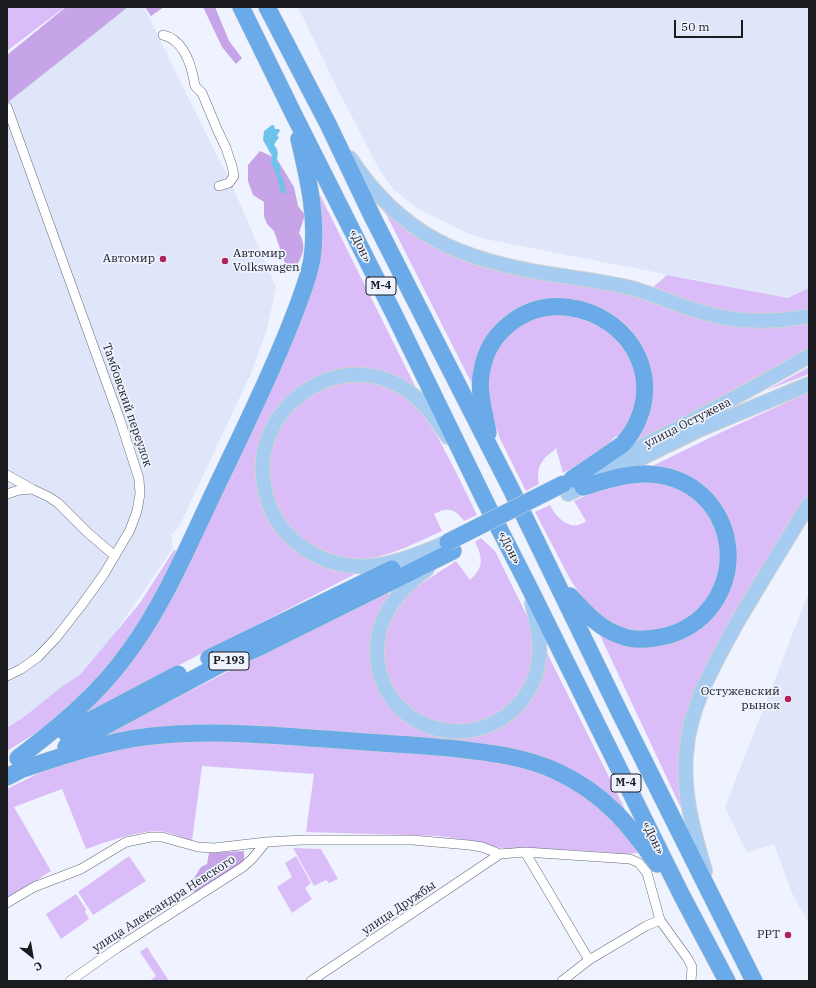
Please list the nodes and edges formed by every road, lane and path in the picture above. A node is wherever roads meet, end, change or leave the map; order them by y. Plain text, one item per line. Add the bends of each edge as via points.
1 (241, 7) edge
2 (267, 7) edge
3 (163, 36) dead end
4 (7, 107) edge
5 (293, 113) junction
6 (328, 124) junction
7 (219, 186) dead end
8 (809, 316) edge
9 (809, 356) edge
10 (809, 384) edge
11 (490, 447) junction
12 (466, 461) junction
13 (7, 475) edge
14 (571, 486) junction
15 (32, 489) junction
16 (7, 494) edge
17 (809, 504) edge
18 (451, 547) junction
19 (115, 556) junction
20 (553, 574) junction
21 (528, 585) junction
22 (7, 676) edge
23 (16, 764) edge
24 (7, 777) edge
25 (266, 842) junction
26 (525, 852) junction
27 (500, 854) junction
28 (711, 895) junction
29 (682, 896) junction
30 (7, 903) edge
31 (660, 920) junction
32 (589, 960) junction
33 (70, 981) edge
34 (311, 981) edge
35 (562, 981) edge
36 (690, 981) edge
37 (727, 981) edge
38 (754, 981) edge

1 - 5 highway, М-4
2 - 6 highway, М-4
3 - 7 street via 177,43 185,54 195,86 202,93 226,148 234,176 229,183
4 - 19 street, Тамбовский переулок via 139,479 138,511
5 - 12 highway, «Дон» / М-4
5 - 23 highway via 312,203 314,229 312,258 304,287 276,362 168,587 130,650 100,687
6 - 8 main road via 358,170 400,216 434,240 460,252 513,268 628,287 716,316 771,321
6 - 11 highway, «Дон» / М-4
9 - 14 main road, улица Остужева
10 - 14 main road, улица Остужева
11 - 14 highway via 481,381 484,360 494,340 513,320 526,312 540,308 556,306 594,314 614,326 635,351 640,360 645,398 639,419 623,444
11 - 20 highway, «Дон» / М-4
12 - 18 main road via 430,412 414,396 393,382 359,375 331,378 301,393 286,407 270,431 263,453 262,480 266,499 274,517 285,533 321,559 355,566 381,565
12 - 21 highway, «Дон» / М-4
13 - 15 street
14 - 18 highway, Р-193
14 - 20 highway via 614,477 647,474 672,478 693,487 714,509 724,528 728,566 722,590 698,621 684,630 661,638 641,639 618,635 605,629 570,596
15 - 16 street
15 - 19 street via 58,503
17 - 28 main road via 715,662 690,729 686,754 686,797
18 - 21 main road via 397,596 387,610 378,638 377,662 383,686 398,706 427,727 457,732 477,730 505,717 528,692 535,678 540,656 537,624
18 - 23 highway, Р-193 via 260,647
19 - 22 street, Тамбовский переулок via 56,638 38,657
20 - 28 highway, «Дон» / М-4
21 - 29 highway, «Дон» / М-4
23 - 24 highway, Р-193
23 - 29 highway via 101,745 181,733 266,735 439,747 500,755 531,762 557,772 597,796 637,835
25 - 27 street via 356,839 442,842 482,847
25 - 30 street via 214,848 198,847 162,837 126,842 80,868 34,887
25 - 33 street, улица Александра Невского via 243,867
26 - 27 street
26 - 31 street via 630,859 639,863 650,880
26 - 32 street
27 - 34 street, улица Дружбы
28 - 38 highway, «Дон» / М-4
29 - 37 highway, «Дон» / М-4
31 - 32 street
31 - 36 street via 692,967
32 - 35 street

